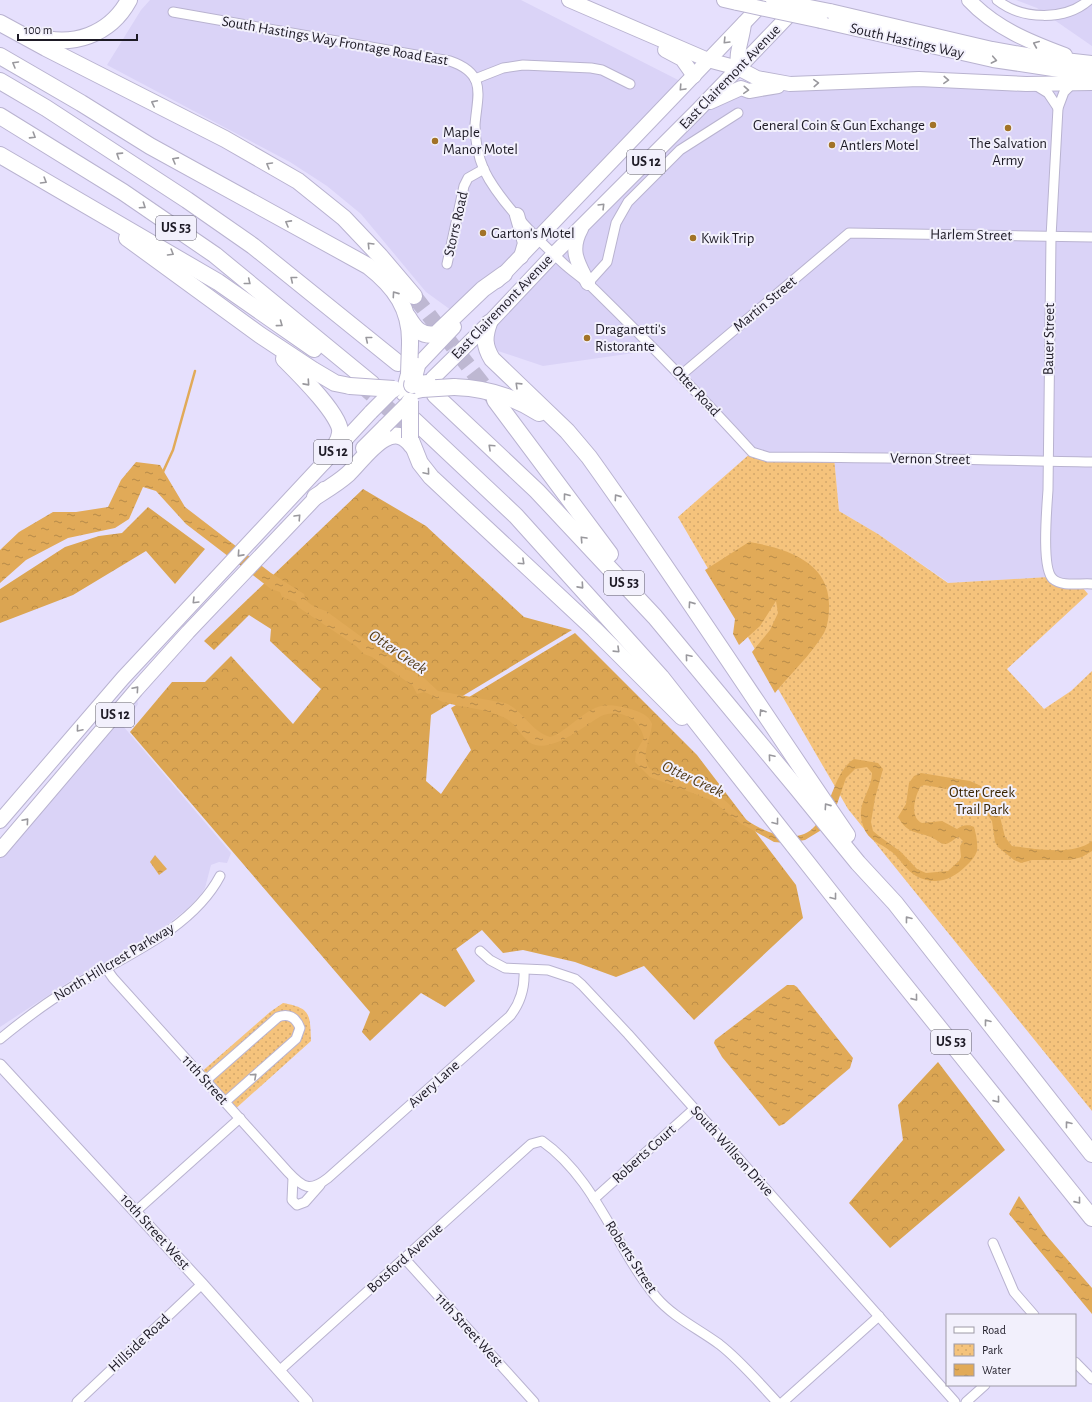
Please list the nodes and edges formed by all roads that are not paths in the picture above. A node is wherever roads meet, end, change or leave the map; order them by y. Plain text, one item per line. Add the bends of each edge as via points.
1 (129, 0) edge
2 (569, 0) edge
3 (766, 0) edge
4 (773, 0) edge
5 (804, 0) edge
6 (969, 0) edge
7 (998, 0) edge
8 (1089, 0) edge
9 (731, 1) edge
10 (173, 12) dead end
11 (826, 16) junction
12 (609, 18) junction
13 (744, 23) junction
14 (1, 24) edge
15 (0, 56) edge
16 (708, 60) junction
17 (1090, 67) edge
18 (738, 68) junction
19 (0, 70) edge
20 (694, 76) junction
21 (475, 80) junction
22 (0, 81) edge
23 (1092, 83) edge
24 (630, 84) dead end
25 (790, 84) junction
26 (1032, 84) junction
27 (1072, 84) junction
28 (1058, 108) junction
29 (698, 110) junction
30 (738, 113) dead end
31 (0, 116) edge
32 (150, 146) junction
33 (0, 155) edge
34 (484, 168) junction
35 (64, 193) junction
36 (517, 215) junction
37 (584, 224) junction
38 (850, 233) joint
39 (1051, 237) junction
40 (1092, 237) edge
41 (539, 238) junction
42 (554, 254) junction
43 (520, 257) junction
44 (447, 264) dead end
45 (504, 274) junction
46 (588, 283) junction
47 (414, 296) tunnel mouth
48 (408, 317) junction
49 (489, 323) junction
50 (260, 335) junction
51 (681, 375) junction
52 (361, 385) junction
53 (411, 385) junction
54 (494, 400) tunnel mouth
55 (371, 412) joint
56 (385, 426) joint
57 (413, 435) junction
58 (768, 457) joint
59 (1048, 461) junction
60 (323, 462) junction
61 (1092, 462) edge
62 (602, 475) junction
63 (315, 497) junction
64 (1092, 584) edge
65 (655, 617) junction
66 (36, 780) junction
67 (802, 783) junction
68 (752, 792) junction
69 (20, 798) junction
70 (0, 815) edge
71 (0, 820) edge
72 (0, 831) edge
73 (0, 850) edge
74 (220, 876) dead end
75 (480, 950) dead end
76 (106, 968) junction
77 (524, 970) junction
78 (0, 1039) edge
79 (0, 1065) edge
80 (205, 1081) junction
81 (224, 1102) junction
82 (694, 1109) junction
83 (240, 1118) junction
84 (531, 1144) joint
85 (1092, 1154) edge
86 (293, 1178) junction
87 (321, 1184) junction
88 (307, 1187) joint
89 (594, 1199) junction
90 (135, 1212) junction
91 (1092, 1218) edge
92 (993, 1243) dead end
93 (405, 1259) junction
94 (202, 1284) junction
95 (1033, 1314) edge
96 (879, 1316) junction
97 (1076, 1363) edge
98 (279, 1371) junction
99 (1092, 1379) edge
100 (983, 1386) edge
101 (76, 1402) edge
102 (307, 1402) edge
103 (534, 1402) edge
104 (776, 1402) edge
105 (783, 1402) edge
106 (955, 1402) edge
107 (966, 1402) edge

1 - 14 highway via 104,28 89,36 72,40 52,40
2 - 12 main road
3 - 13 main road, East Clairemont Avenue / US 12
4 - 11 main road, South Hastings Way, bridge
5 - 18 main road, East Clairemont Avenue / US 12
17 -> 6 main road via 1002,27
7 - 8 street via 1021,12 1059,14 1075,9
9 - 11 main road, South Hastings Way, bridge
10 - 21 street, South Hastings Way Frontage Road East via 450,61 465,69
11 - 17 main road, South Hastings Way via 993,60
12 - 16 main road
12 - 20 main road via 682,59
13 -> 16 main road, East Clairemont Avenue / US 12
13 - 18 main road via 737,58
47 -> 14 highway via 344,218 298,181 224,139
32 -> 15 highway
16 - 18 main road
16 - 20 main road, East Clairemont Avenue / US 12
18 - 25 main road via 757,78
18 - 29 main road, East Clairemont Avenue / US 12
19 - 32 highway
20 -> 41 main road, East Clairemont Avenue / US 12
21 - 24 street via 503,68 523,65 602,70
21 - 34 street, Storrs Road via 480,94 475,127 476,139
53 -> 22 highway, US 53 via 253,246 46,108
23 - 27 main road
25 -> 26 main road via 919,79
29 -> 25 main road via 741,88 749,90
26 - 27 main road
26 - 28 street via 1048,92
27 - 28 street, Bauer Street via 1064,92
28 - 39 street, Bauer Street
37 -> 29 main road, East Clairemont Avenue / US 12
30 - 46 street via 680,150 628,202 616,223 607,262
31 -> 52 highway, US 53 via 123,192 215,255
48 -> 32 highway via 391,288 368,266
33 -> 35 highway
34 - 36 street, Storrs Road via 496,189
34 - 44 street, Storrs Road via 468,178 464,186
35 - 50 highway
35 -> 52 highway via 98,210 231,290
36 - 41 street, Storrs Road
36 - 43 main road via 525,242
37 - 42 main road, East Clairemont Avenue / US 12
37 - 46 main road via 575,248 578,263
38 - 39 street, Harlem Street
38 - 51 street, Martin Street
39 - 40 street, Harlem Street
39 - 59 street, Bauer Street
41 - 42 street, Otter Road
41 - 43 main road, East Clairemont Avenue / US 12
42 - 46 street, Otter Road
42 - 49 main road, East Clairemont Avenue / US 12
43 - 45 main road, East Clairemont Avenue / US 12
45 - 48 highway via 483,289 436,334 421,333
45 - 53 main road, East Clairemont Avenue / US 12
46 - 51 street, Otter Road
48 - 53 highway, bridge
49 - 53 main road, East Clairemont Avenue / US 12 via 442,368
62 -> 49 highway via 567,431 492,359 485,346 485,334
50 - 52 highway via 327,379 342,385
50 -> 60 highway via 307,383 339,423 339,439
51 - 58 street, Otter Road via 752,452
52 - 53 highway, bridge
53 - 55 main road, East Clairemont Avenue / US 12, bridge
53 - 56 main road, East Clairemont Avenue / US 12, bridge
53 - 57 highway, bridge
53 - 62 highway, bridge via 487,390 508,396 530,407 562,433
65 -> 53 highway, US 53 via 537,491
65 -> 54 highway
55 - 60 main road, US 12 / US 12
56 - 63 main road, US 12 / US 12
57 - 63 highway via 392,435 384,439 345,476
57 -> 68 highway, US 53 via 478,478 554,556 661,677
57 -> 68 highway via 420,463 431,477 637,670
58 - 59 street, Vernon Street
59 - 61 street, Vernon Street
59 - 64 street, Bauer Street via 1045,528 1047,571 1060,583
60 -> 66 main road, US 12 / US 12 via 123,678
67 -> 62 highway via 764,715 710,631
73 -> 63 main road, US 12 / US 12 via 136,690
67 -> 65 highway, US 53
66 - 69 main road, US 12
66 - 72 main road via 16,812
85 -> 67 highway, US 53
68 -> 91 highway, US 53
69 - 70 main road
69 - 71 main road, US 12
74 - 76 street, North Hillcrest Parkway via 211,893 183,919 153,941
75 - 77 street, South Willson Drive via 498,965
76 - 78 street, North Hillcrest Parkway via 38,1009
76 - 80 street, 11th Street
77 - 82 street, South Willson Drive via 548,970 575,979
77 - 87 street, Avery Lane via 522,995 510,1016
79 - 90 street, 10th Street West
80 - 81 street, 11th Street
81 -> 80 street via 296,1039 300,1028 294,1018 288,1015 278,1018
81 - 83 street, 11th Street
82 - 89 street, Roberts Court
82 - 96 street, South Willson Drive
83 - 86 street, 11th Street
83 - 90 street
84 - 89 street, Roberts Street via 542,1141 557,1152
84 - 93 street, Botsford Avenue
86 - 87 street, Avery Lane via 292,1200 297,1205 305,1202
86 - 88 street, 11th Street
87 - 88 street, Avery Lane
89 - 104 street, Roberts Street via 630,1260 657,1298 690,1327 718,1343 738,1360
90 - 94 street, 10th Street West
92 - 95 street via 1014,1292
93 - 98 street, Botsford Avenue
93 - 103 street, 11th Street West
94 - 98 street, 10th Street West
94 - 101 street, Hillside Road
96 - 105 street
96 - 106 street, South Willson Drive
97 - 99 street
98 - 102 street, 10th Street West
100 - 107 street

